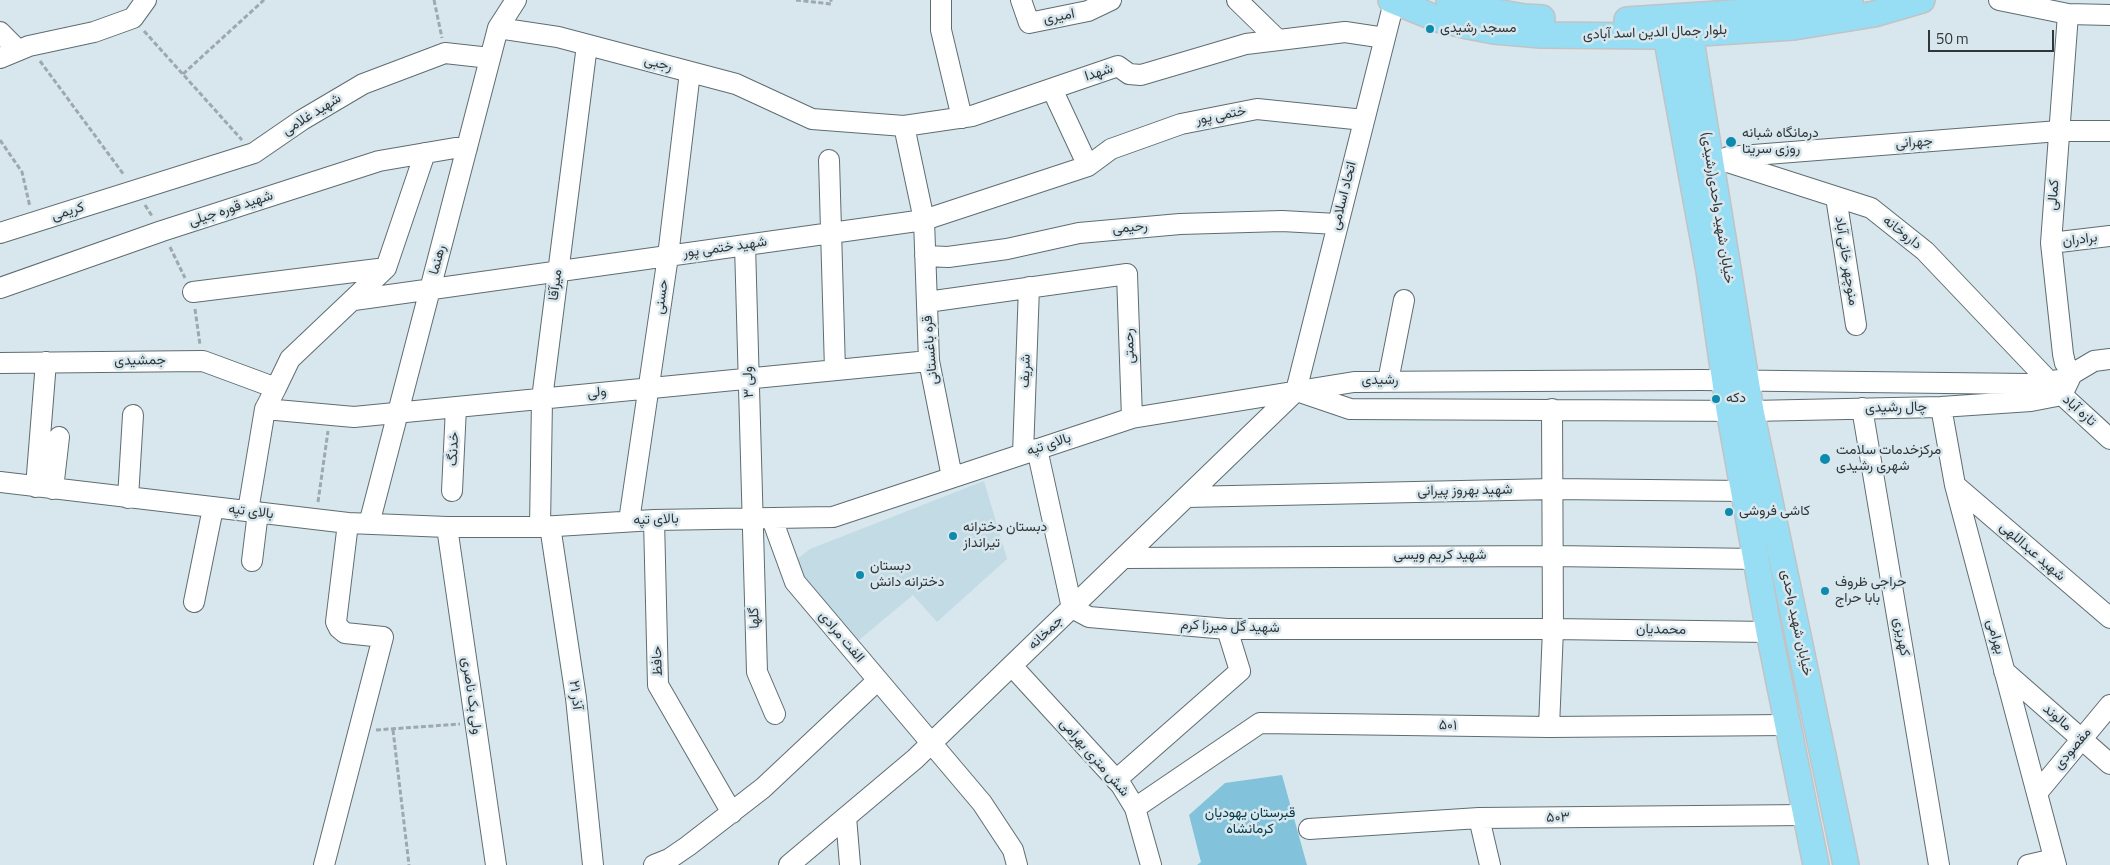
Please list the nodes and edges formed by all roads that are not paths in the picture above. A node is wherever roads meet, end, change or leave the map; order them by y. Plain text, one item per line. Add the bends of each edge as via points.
1 (146, 0) edge
2 (516, 0) edge
3 (941, 0) edge
4 (1021, 0) edge
5 (1111, 0) edge
6 (1236, 0) edge
7 (1449, 0) edge
8 (1850, 0) edge
9 (1922, 0) edge
10 (1999, 0) edge
11 (1392, 1) edge
12 (1806, 4) edge
13 (1708, 7) edge
14 (2068, 14) junction
15 (2110, 15) edge
16 (1670, 22) edge
17 (498, 28) junction
18 (0, 32) edge
19 (1385, 38) junction
20 (1278, 40) junction
21 (587, 45) junction
22 (16, 51) edge
23 (490, 58) junction
24 (690, 72) junction
25 (1052, 89) junction
26 (962, 118) junction
27 (812, 120) joint
28 (1364, 120) junction
29 (904, 126) junction
30 (2059, 131) junction
31 (2110, 131) edge
32 (467, 148) junction
33 (425, 153) junction
34 (1714, 157) junction
35 (829, 160) dead end
36 (1088, 166) junction
37 (136, 191) joint
38 (1836, 197) junction
39 (924, 220) junction
40 (1337, 224) junction
41 (0, 233) edge
42 (832, 233) junction
43 (2110, 236) edge
44 (2051, 243) junction
45 (745, 245) junction
46 (668, 256) junction
47 (925, 256) junction
48 (386, 268) junction
49 (558, 271) junction
50 (1029, 287) junction
51 (0, 288) edge
52 (430, 289) junction
53 (193, 292) road end
54 (354, 300) junction
55 (1404, 300) dead end
56 (927, 302) junction
57 (1856, 325) dead end
58 (2110, 359) edge
59 (929, 361) junction
60 (46, 362) junction
61 (0, 363) edge
62 (835, 370) junction
63 (748, 379) junction
64 (1388, 381) junction
65 (1724, 381) junction
66 (1791, 381) junction
67 (2063, 382) junction
68 (276, 388) junction
69 (648, 388) junction
70 (1296, 391) junction
71 (542, 399) junction
72 (456, 407) junction
73 (1941, 407) junction
74 (1862, 408) junction
75 (265, 409) junction
76 (1552, 409) junction
77 (1704, 410) junction
78 (1740, 410) junction
79 (1795, 410) junction
80 (398, 413) junction
81 (133, 415) dead end
82 (1132, 418) junction
83 (59, 437) dead end
84 (2110, 439) edge
85 (1030, 451) junction
86 (952, 477) junction
87 (0, 482) edge
88 (1955, 485) junction
89 (44, 488) junction
90 (1553, 489) junction
91 (452, 491) dead end
92 (1744, 491) junction
93 (1186, 497) junction
94 (128, 498) junction
95 (213, 508) junction
96 (253, 512) junction
97 (762, 518) junction
98 (654, 520) junction
99 (629, 521) junction
100 (348, 523) junction
101 (369, 524) junction
102 (447, 526) junction
103 (545, 526) junction
104 (1553, 556) junction
105 (1123, 558) junction
106 (1756, 559) junction
107 (252, 561) dead end
108 (194, 602) dead end
109 (1072, 608) junction
110 (2110, 618) edge
111 (1553, 629) junction
112 (1227, 630) junction
113 (1769, 632) junction
114 (1012, 666) junction
115 (2004, 671) junction
116 (877, 681) junction
117 (2110, 705) edge
118 (775, 714) dead end
119 (1787, 725) junction
120 (1549, 727) junction
121 (2082, 739) junction
122 (932, 743) junction
123 (2110, 764) edge
124 (1116, 780) junction
125 (2037, 793) junction
126 (1135, 808) junction
127 (732, 812) junction
128 (1806, 815) junction
129 (846, 817) junction
130 (1479, 818) junction
131 (1309, 829) dead end
132 (2055, 862) edge
133 (324, 865) edge
134 (496, 865) edge
135 (592, 865) edge
136 (654, 865) edge
137 (789, 865) edge
138 (850, 865) edge
139 (1017, 865) edge
140 (1151, 865) edge
141 (1490, 865) edge
142 (1816, 865) edge
143 (1846, 865) edge
144 (1939, 865) edge
145 (2028, 865) edge

1 - 22 street via 133,18 94,32
2 - 17 street, رهنما
3 - 26 street via 941,30
4 - 5 street, امیری via 1029,23 1088,11
6 - 20 street
7 - 16 main road, بلوار جمال الدین اسد آبادی via 1524,17
8 - 12 main road, بلوار جمال الدین اسد آبادی
9 - 16 main road, بلوار جمال الدین اسد آبادی via 1874,14 1794,26
10 - 14 street
11 - 16 main road, بلوار جمال الدین اسد آبادی via 1438,19 1468,26 1541,35
11 - 19 street, اتحاد اسلامی
12 - 13 main road, بلوار جمال الدین اسد آبادی
13 - 16 main road, بلوار جمال الدین اسد آبادی
14 - 15 street
14 - 30 street, کمالی
16 - 34 main road, خیابان شهید واحدی(رشیدی)
16 - 65 main road, خیابان شهید واحدی(رشیدی)
17 - 21 street, رجبی
17 - 23 street, رهنما
18 - 22 street
19 - 20 street, شهدا via 1345,32
19 - 28 street, اتحاد اسلامی
20 - 25 street, شهدا via 1246,44 1141,75 1129,74 1118,66
21 - 24 street, رجبی
21 - 49 street, میرآقا
23 - 32 street, رهنما
23 - 37 street, شهید غلامی via 445,53 363,84 254,153
24 - 27 street, رجبی via 736,84
24 - 46 street, حسنی
25 - 26 street, شهدا
25 - 36 street
26 - 29 street, شهدا
27 - 29 street, شهدا
28 - 36 street, ختمی پور via 1257,109 1181,124 1111,149
28 - 40 street, اتحاد اسلامی
29 - 39 street, قره باغستانی
30 - 31 street, جهرانی
30 - 34 street, جهرانی
30 - 44 street, کمالی
32 - 33 street, شهید قوره جیلی
32 - 52 street, رهنما
33 - 48 street
33 - 51 street, شهید قوره جیلی via 379,161
34 - 38 street, داروخانه
34 - 65 main road, خیابان شهید واحدی(رشیدی)
35 - 42 street
36 - 39 street, شهید ختمی پور
37 - 41 street, کریمی
38 - 57 street, منوچهر خانی آباد
38 - 67 street, داروخانه via 1870,208 1925,251
39 - 42 street, شهید ختمی پور
39 - 47 street, قره باغستانی
40 - 47 street, رحیمی via 1282,221 1180,224 1078,233 1006,249 948,257
40 - 70 street, اتحاد اسلامی
42 - 45 street, شهید ختمی پور
42 - 62 street
43 - 44 street, برادران
44 - 67 street, کمالی via 2065,363
45 - 46 street, شهید ختمی پور
45 - 63 street, ولی ۳
46 - 49 street, شهید ختمی پور
46 - 69 street, حسنی
47 - 56 street, قره باغستانی
48 - 53 street
48 - 54 street
49 - 52 street, شهید ختمی پور
49 - 71 street, میرآقا
50 - 56 street
50 - 82 street, رحمتی via 1127,274
50 - 85 street, شریف
52 - 54 street, شهید ختمی پور
52 - 80 street, رهنما
54 - 68 street via 290,359
55 - 64 street
56 - 59 street, قره باغستانی
58 - 67 street via 2094,361
59 - 62 street, ولی
59 - 86 street, قره باغستانی
60 - 61 street, جمشیدی
60 - 68 street, جمشیدی via 203,361
60 - 89 street
62 - 63 street, ولی
63 - 69 street, ولی
63 - 97 street, ولی ۳
64 - 65 street, رشیدی
64 - 70 street, رشیدی via 1354,382
65 - 66 street, چال رشیدی
65 - 77 street via 1709,387 1710,402
65 - 78 main road, خیابان شهید واحدی
66 - 67 street, چال رشیدی
66 - 79 street via 1784,397
67 - 73 street, چال رشیدی via 2031,401
67 - 84 street, تازه آباد
68 - 75 street
69 - 71 street, ولی
69 - 99 street, حسنی
70 - 76 street, رشیدی via 1350,409
70 - 82 street, بالای تپه
70 - 93 street, جمخانه
71 - 72 street, ولی
71 - 103 street, میرآقا
72 - 80 street, ولی
72 - 91 street, خدنگ
73 - 74 street, چال رشیدی
73 - 88 street, بهرامی
74 - 79 street, چال رشیدی
74 - 144 street, کهریزی
75 - 80 street, ولی via 354,417
75 - 96 street
76 - 77 street, رشیدی
76 - 90 street
77 - 78 street, رشیدی
78 - 79 street, چال رشیدی
78 - 92 main road, خیابان شهید واحدی
78 - 143 main road, خیابان شهید واحدی
80 - 101 street, رهنما
81 - 94 street
82 - 85 street, بالای تپه
83 - 89 street
85 - 86 street, بالای تپه
85 - 109 street
86 - 97 street, بالای تپه via 833,517
87 - 89 street, بالای تپه
88 - 110 street, شهید عبداللهی
88 - 115 street, بهرامی
89 - 94 street, بالای تپه
90 - 92 street, شهید بهروز پیرانی
90 - 93 street, شهید بهروز پیرانی
90 - 104 street
92 - 106 main road, خیابان شهید واحدی
93 - 105 street, جمخانه
94 - 95 street, بالای تپه
95 - 96 street, بالای تپه
95 - 108 street
96 - 100 street, بالای تپه
96 - 107 street
97 - 98 street, بالای تپه
97 - 116 street, الفت مرادی via 795,582
97 - 118 street, گلها via 757,672
98 - 99 street, بالای تپه
98 - 127 street, حافظ via 658,685
99 - 103 street, بالای تپه
100 - 101 street, بالای تپه
100 - 133 street via 336,622 345,633 383,637
101 - 102 street, بالای تپه
102 - 103 street, بالای تپه
102 - 134 street, ولی بک ناصری
103 - 135 street, ۲۱ آذر via 576,698
104 - 105 street, شهید کریم ویسی
104 - 106 street, شهید کریم ویسی
104 - 111 street
105 - 109 street, جمخانه
106 - 113 main road, خیابان شهید واحدی
109 - 112 street, شهید گل میرزا کرم via 1089,617
109 - 114 street, جمخانه
111 - 112 street, شهید گل میرزا کرم
111 - 113 street, محمدیان
111 - 120 street
112 - 124 street via 1240,671
113 - 119 main road, خیابان شهید واحدی
114 - 122 street, جمخانه
114 - 124 street, شش متری بهرامی
115 - 121 street, مالوند
115 - 125 street, بهرامی
116 - 122 street, الفت مرادی
116 - 127 street via 764,788
117 - 121 street, مقصودی
119 - 120 street, ۵۰۱
119 - 128 main road, خیابان شهید واحدی
120 - 126 street, ۵۰۱ via 1260,723
121 - 123 street, مالوند
121 - 125 street, مقصودی
122 - 129 street, جمخانه
122 - 139 street, الفت مرادی via 982,803 1013,850
124 - 126 street, شش متری بهرامی
125 - 132 street, بهرامی
126 - 140 street, شش متری بهرامی
127 - 136 street via 675,854
128 - 130 street, ۵۰۳
128 - 142 main road, خیابان شهید واحدی
129 - 137 street, جمخانه
129 - 138 street
130 - 131 street, ۵۰۳
130 - 141 street
132 - 145 street

